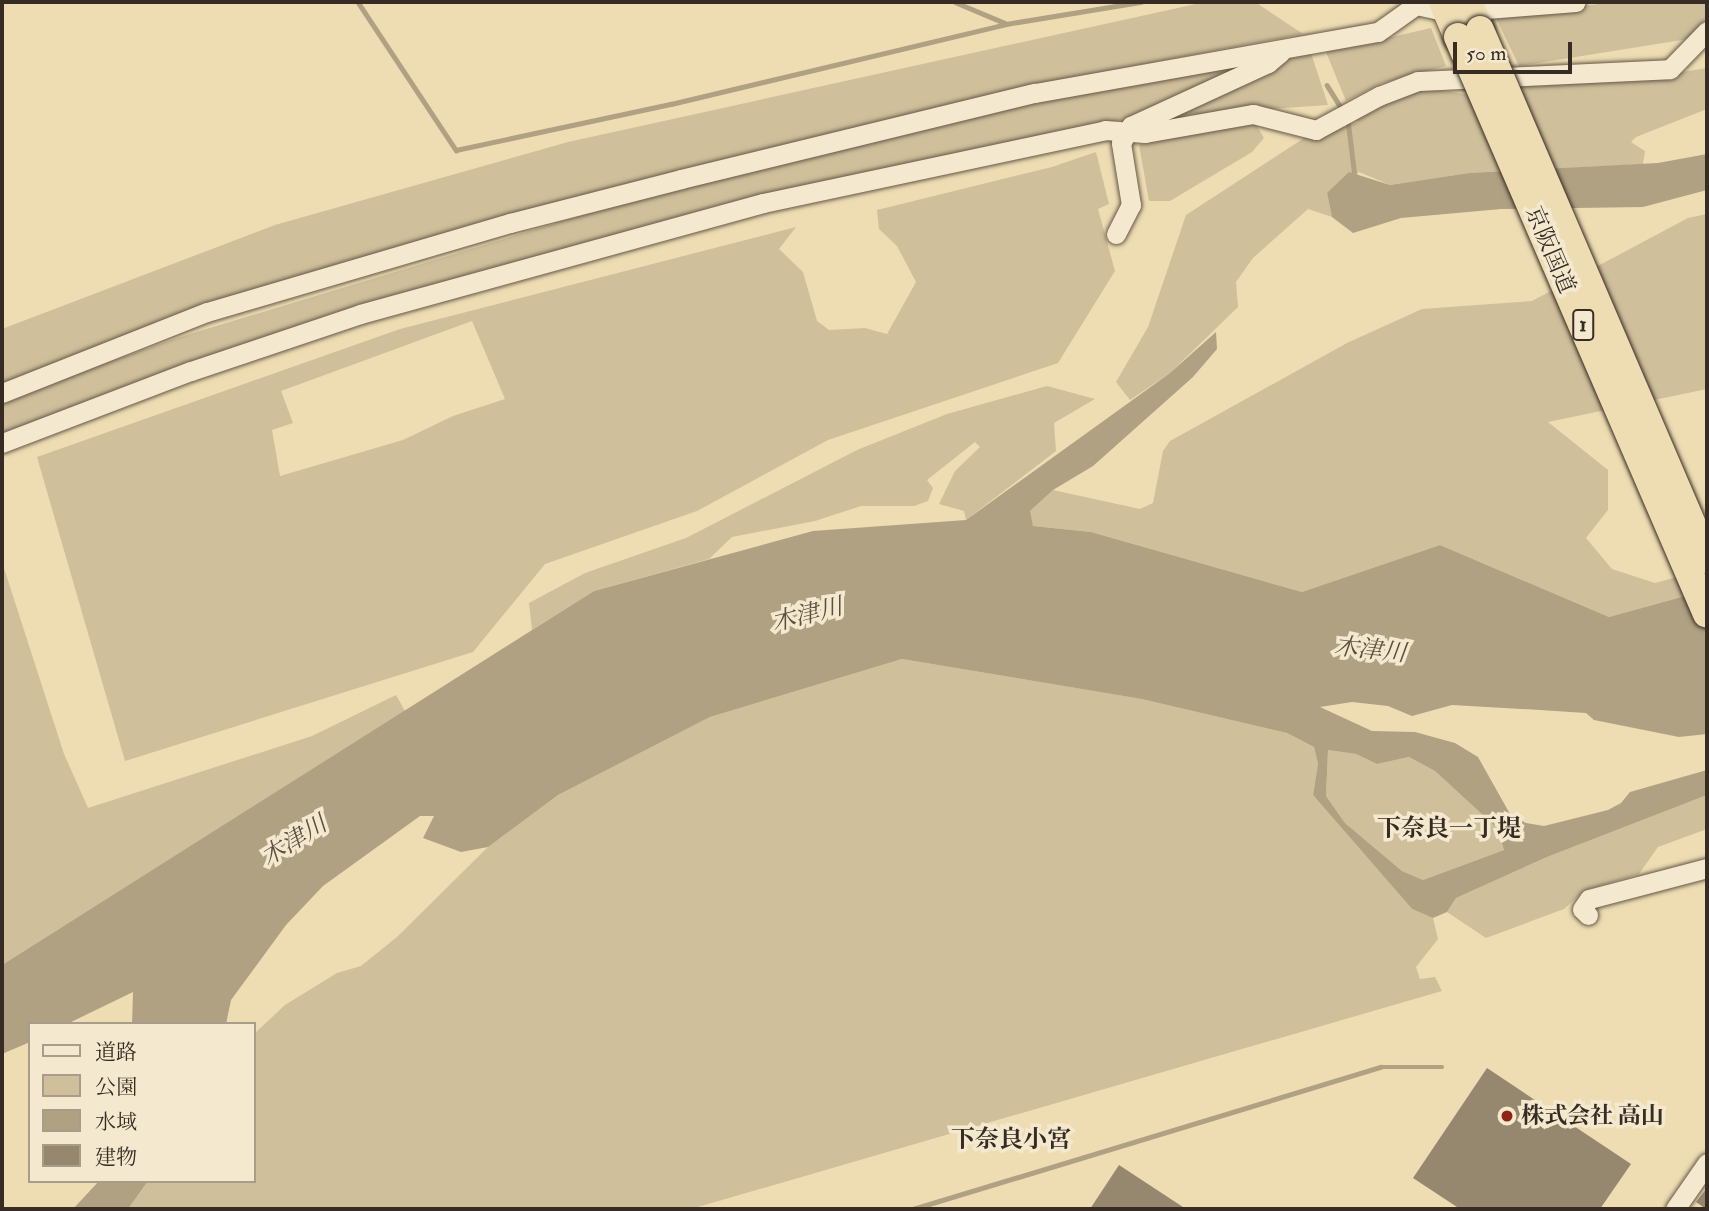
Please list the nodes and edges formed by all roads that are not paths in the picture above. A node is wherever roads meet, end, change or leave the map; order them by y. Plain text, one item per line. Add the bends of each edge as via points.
1 (1576, 2) edge
2 (1415, 3) edge
3 (1462, 15) edge
4 (1707, 31) edge
5 (1286, 48) junction
6 (1128, 131) junction
7 (1116, 234) dead end
8 (2, 393) edge
9 (2, 443) edge
10 (1707, 559) edge
11 (1707, 614) edge
12 (1707, 868) edge
13 (1588, 915) dead end
14 (1707, 1163) edge
15 (1675, 1209) edge

1 - 3 street
2 - 3 street
2 - 5 street via 1378,32
3 - 10 highway, 京阪国道 / 1, bridge
3 - 11 highway, 京阪国道 / 1, bridge
4 - 6 street via 1670,69 1418,81 1316,130 1253,114 1145,133
5 - 6 street via 1268,63 1142,118
5 - 8 street via 1035,93 510,223 207,312
6 - 7 street via 1121,143 1131,205
6 - 9 street via 1105,130 763,203 525,266 191,371
12 - 13 street via 1589,899 1582,909
14 - 15 street

